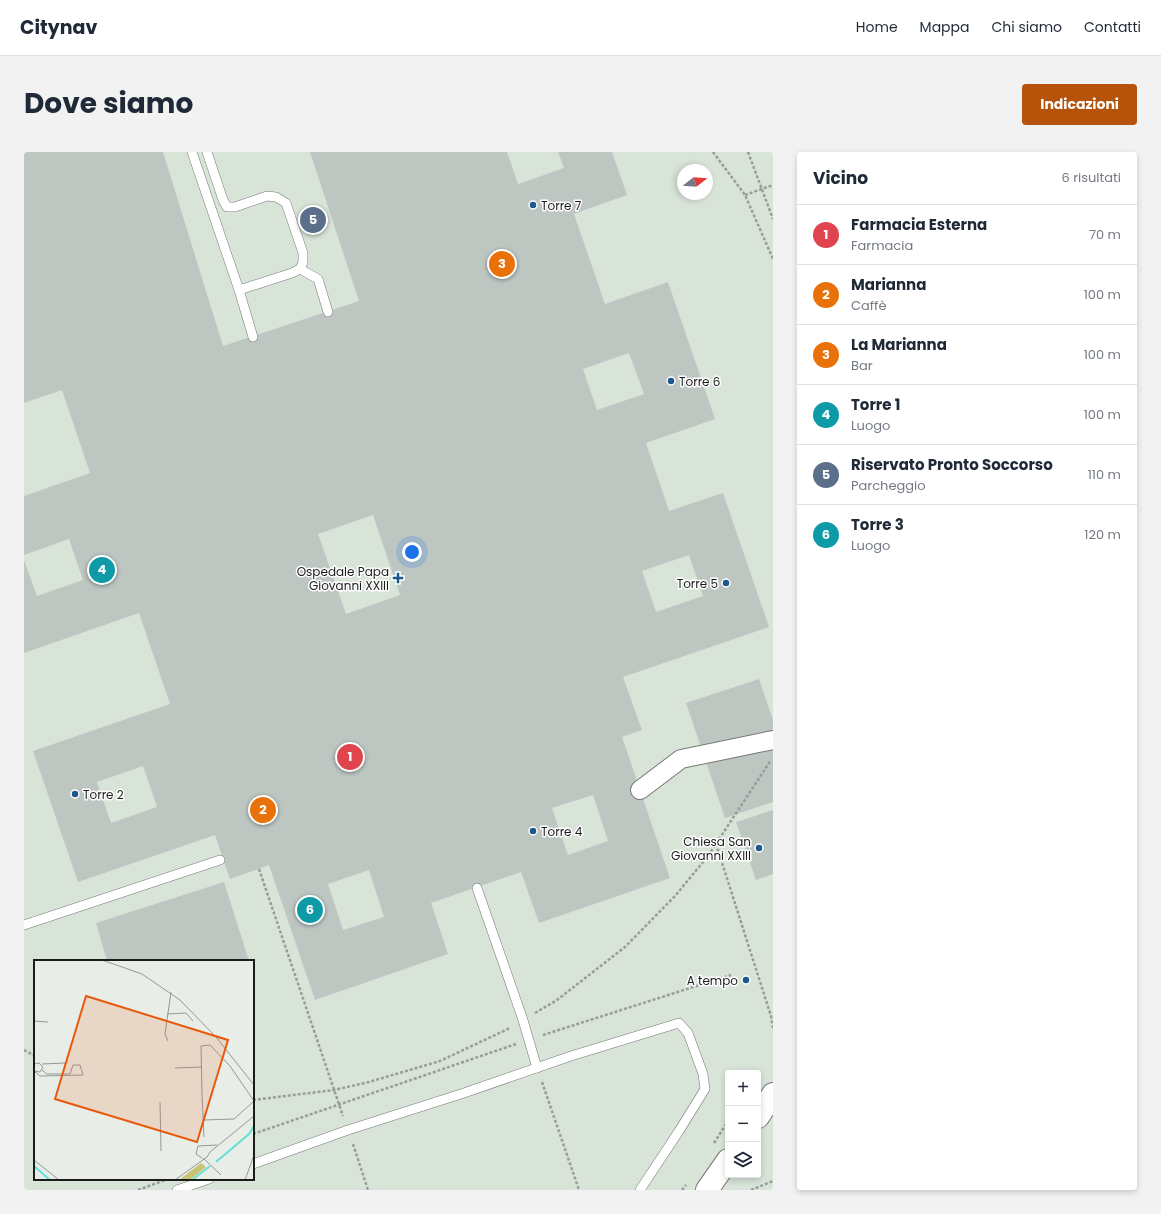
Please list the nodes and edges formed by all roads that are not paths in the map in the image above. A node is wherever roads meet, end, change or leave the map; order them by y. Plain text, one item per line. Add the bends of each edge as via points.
1 (192, 152) edge
2 (207, 152) edge
3 (300, 269) junction
4 (239, 290) junction
5 (328, 312) dead end
6 (253, 336) dead end
7 (773, 740) edge
8 (640, 790) dead end
9 (220, 860) dead end
10 (477, 888) dead end
11 (24, 926) edge
12 (537, 1068) junction
13 (773, 1094) edge
14 (761, 1112) edge
15 (254, 1164) edge
16 (725, 1164) edge
17 (208, 1180) edge
18 (190, 1188) edge
19 (177, 1190) edge
20 (640, 1190) edge
21 (707, 1190) edge

1 - 4 lane
2 - 3 lane via 227,207 235,207 267,196 276,197 286,203 303,253
3 - 4 lane
3 - 5 lane via 318,279
4 - 6 lane
7 - 8 street via 681,759
9 - 11 lane
10 - 12 lane
12 - 15 lane
12 - 20 lane via 679,1023 688,1033 702,1074 704,1089
13 - 14 street
16 - 21 street
17 - 18 lane
18 - 19 lane

